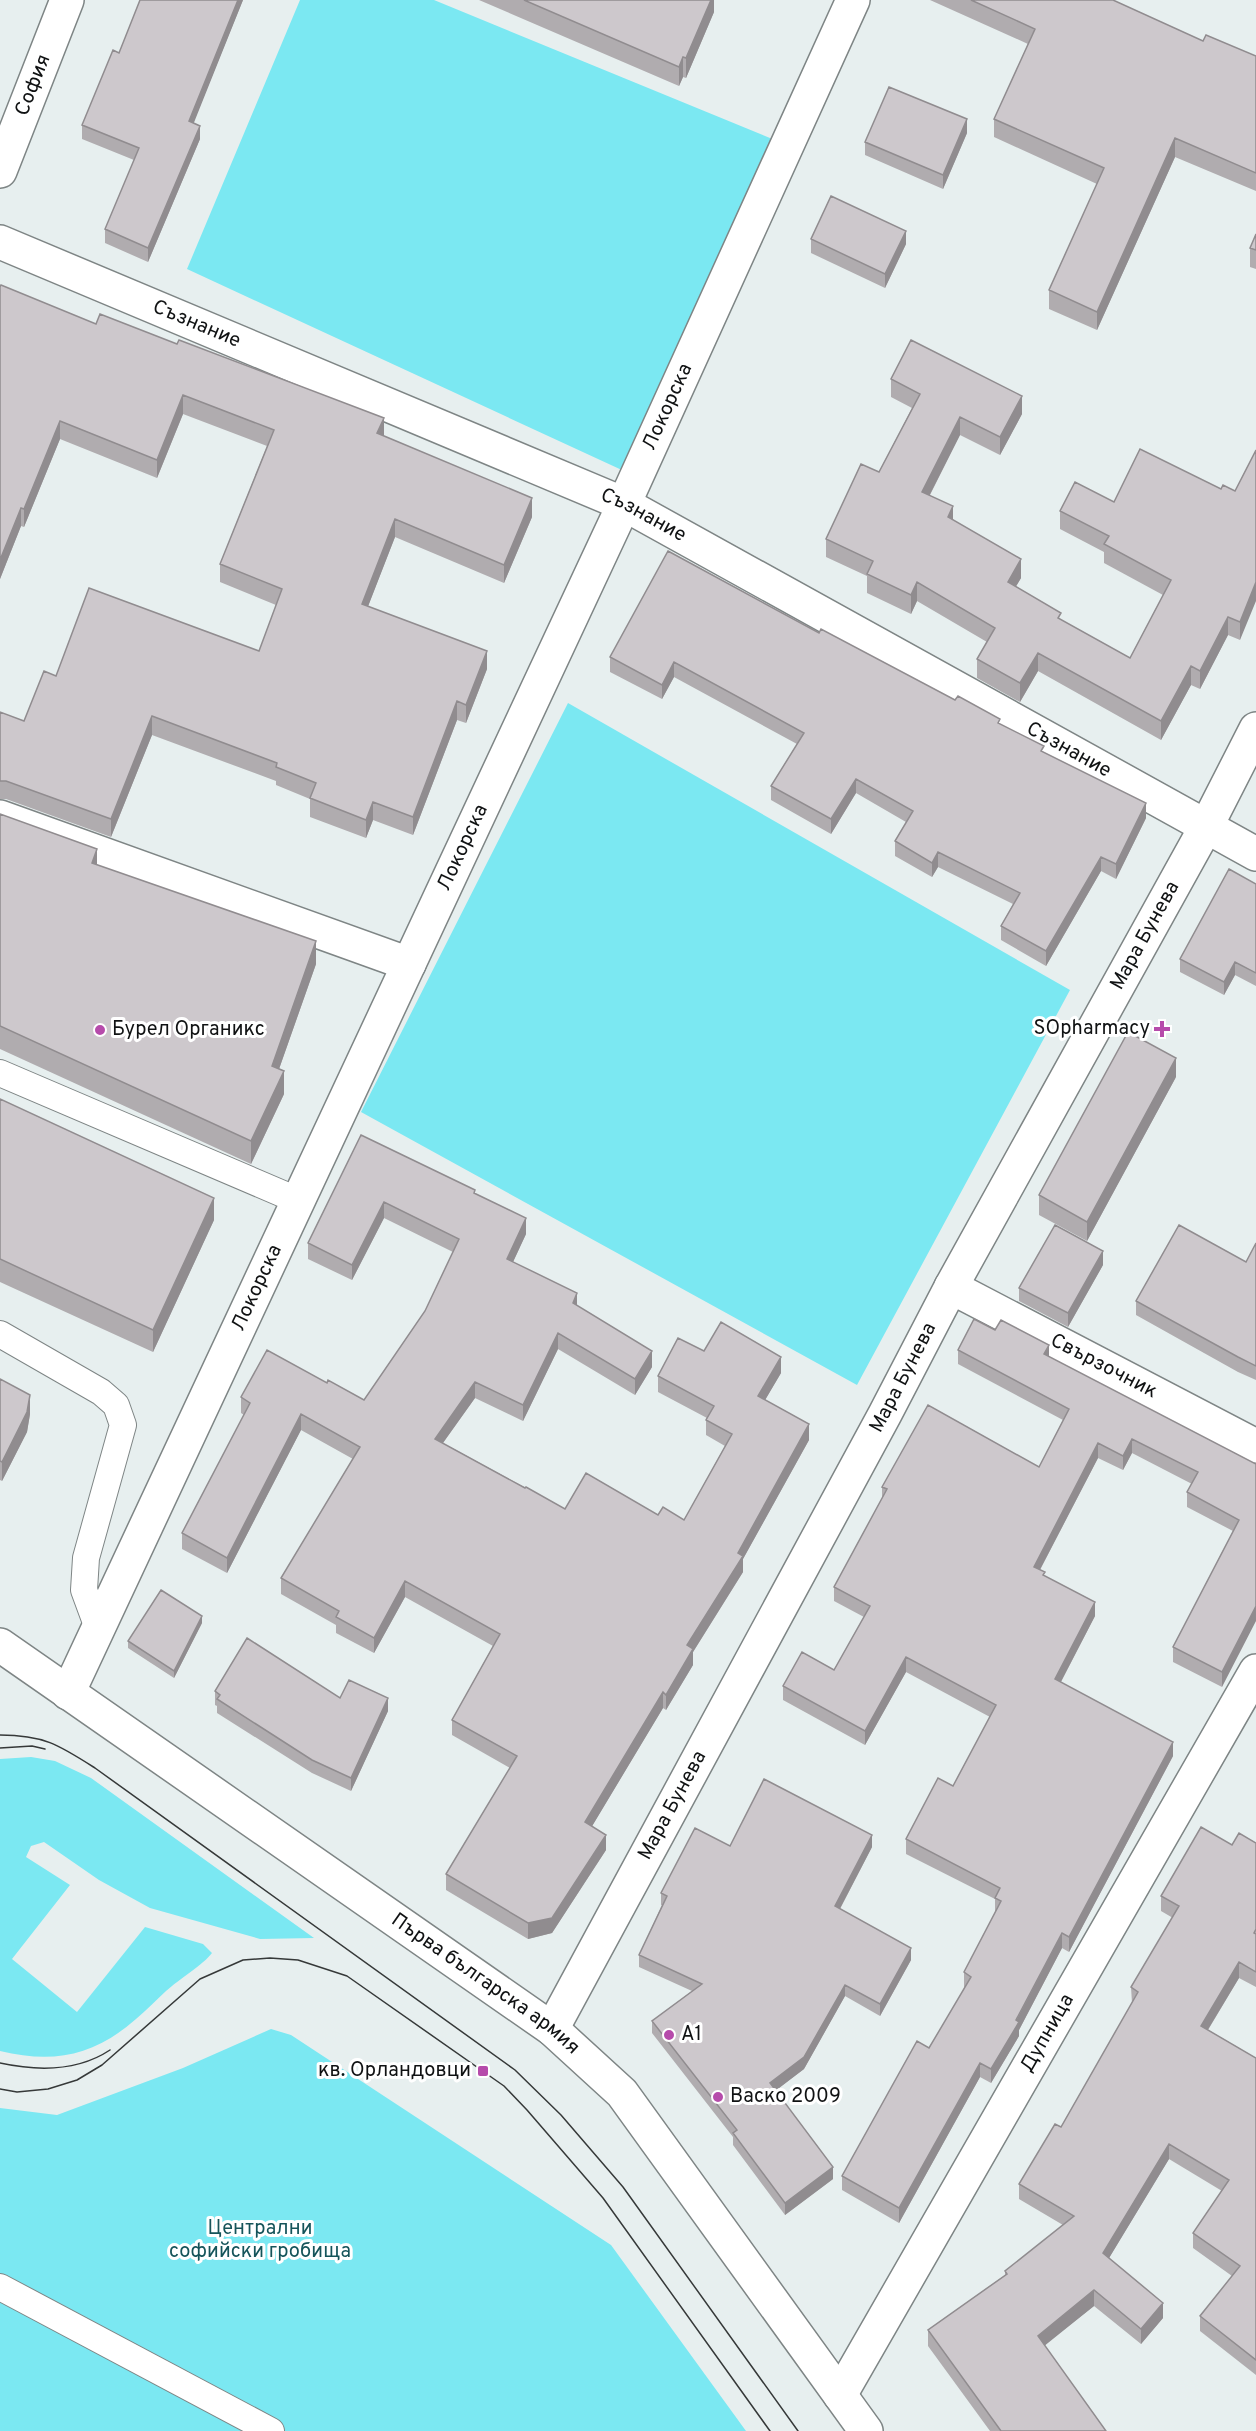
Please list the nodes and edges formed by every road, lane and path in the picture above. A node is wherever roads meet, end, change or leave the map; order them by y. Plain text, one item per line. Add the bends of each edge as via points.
1 (67, 0) edge
2 (853, 0) edge
3 (0, 171) edge
4 (0, 242) edge
5 (624, 504) junction
6 (1256, 729) edge
7 (0, 817) edge
8 (1208, 825) junction
9 (1256, 854) edge
10 (409, 964) junction
11 (0, 1073) edge
12 (297, 1200) junction
13 (951, 1287) junction
14 (0, 1334) edge
15 (1256, 1446) edge
16 (98, 1628) junction
17 (0, 1645) edge
18 (1256, 1671) edge
19 (68, 1693) junction
20 (552, 2029) junction
21 (0, 2287) edge
22 (840, 2395) junction
23 (271, 2431) edge
24 (866, 2431) edge

1 - 3 street, София
2 - 5 street, Локорска
4 - 5 street, Съзнание
5 - 8 street, Съзнание
5 - 10 street, Локорска
6 - 8 street, Мара Бунева
7 - 10 street
8 - 9 street, Съзнание
8 - 13 street, Мара Бунева
10 - 12 street, Локорска
11 - 12 lane
12 - 16 street, Локорска
13 - 15 street, Свързочник
13 - 20 street, Мара Бунева
14 - 16 lane via 101,1392 116,1405 123,1425 87,1558 84,1590
16 - 19 street, Локорска
17 - 19 street, Първа българска армия
18 - 22 street, Дупница
19 - 20 street, Първа българска армия
20 - 22 street, Първа българска армия via 622,2093
21 - 23 lane
22 - 24 street, Първа българска армия

